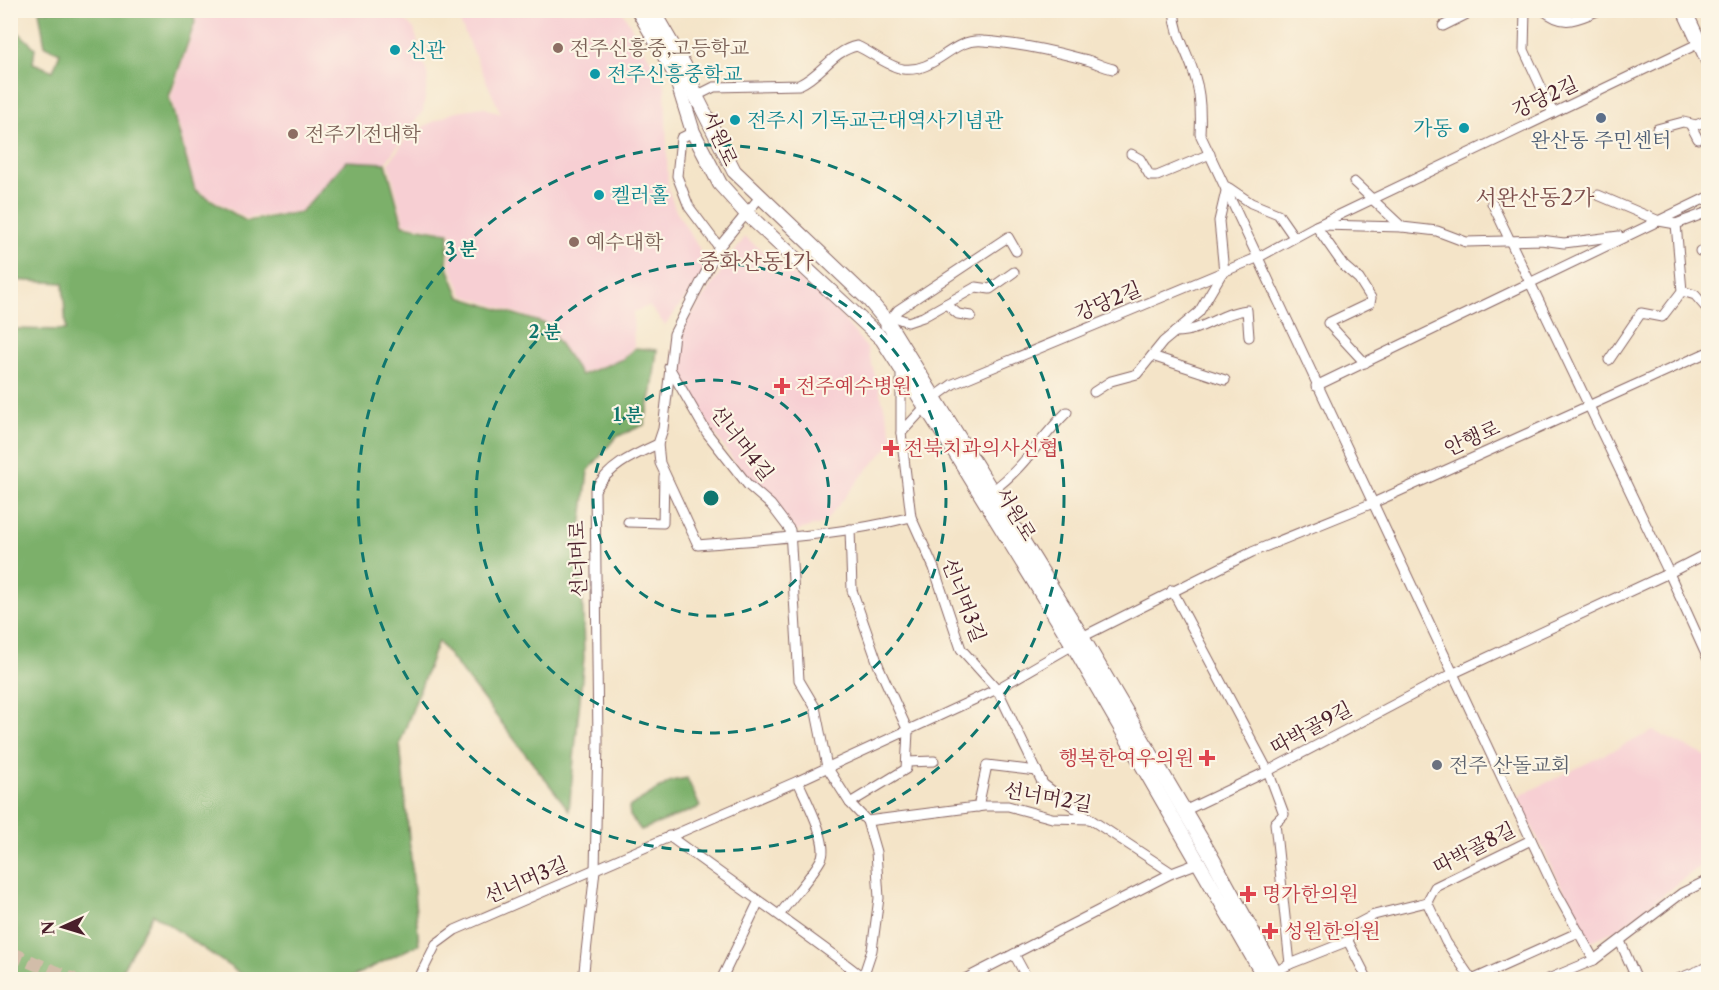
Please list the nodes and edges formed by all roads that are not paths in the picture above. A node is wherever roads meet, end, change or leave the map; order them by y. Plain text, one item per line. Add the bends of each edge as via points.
1 (638, 10) edge
2 (652, 10) edge
3 (1174, 10) edge
4 (1475, 10) edge
5 (1525, 10) edge
6 (1544, 10) edge
7 (1600, 10) edge
8 (1684, 10) edge
9 (1443, 26) dead end
10 (1704, 41) edge
11 (1708, 61) edge
12 (1113, 69) dead end
13 (696, 96) junction
14 (1553, 113) junction
15 (1708, 120) edge
16 (1690, 124) junction
17 (1657, 129) dead end
18 (693, 132) junction
19 (1698, 139) dead end
20 (1131, 154) dead end
21 (1210, 154) junction
22 (1354, 182) dead end
23 (1227, 187) junction
24 (1598, 195) dead end
25 (760, 197) junction
26 (1708, 197) edge
27 (1374, 199) junction
28 (1492, 203) dead end
29 (1708, 212) edge
30 (746, 213) junction
31 (1659, 221) junction
32 (1676, 224) junction
33 (1317, 225) junction
34 (1402, 227) junction
35 (1627, 235) junction
36 (1294, 237) junction
37 (1510, 241) junction
38 (719, 247) junction
39 (1016, 251) dead end
40 (1260, 257) junction
41 (1014, 272) dead end
42 (1223, 272) junction
43 (1532, 283) junction
44 (1682, 291) junction
45 (946, 304) junction
46 (1708, 310) edge
47 (971, 316) dead end
48 (891, 320) junction
49 (1175, 332) junction
50 (876, 334) junction
51 (1249, 337) dead end
52 (1708, 352) edge
53 (1152, 356) junction
54 (1609, 360) dead end
55 (1365, 363) junction
56 (905, 366) junction
57 (669, 367) junction
58 (1225, 380) dead end
59 (1316, 386) junction
60 (1094, 392) dead end
61 (930, 402) junction
62 (1587, 406) junction
63 (1067, 412) dead end
64 (901, 433) junction
65 (657, 444) junction
66 (664, 473) junction
67 (993, 490) junction
68 (1373, 503) junction
69 (910, 517) junction
70 (628, 522) dead end
71 (850, 529) junction
72 (790, 538) junction
73 (1708, 553) edge
74 (1669, 573) junction
75 (1172, 590) junction
76 (1077, 641) junction
77 (1708, 657) edge
78 (1454, 673) junction
79 (997, 689) junction
80 (908, 731) junction
81 (934, 761) dead end
82 (907, 762) junction
83 (827, 766) junction
84 (1037, 771) junction
85 (1268, 771) junction
86 (798, 781) junction
87 (850, 803) junction
88 (978, 807) junction
89 (1184, 811) junction
90 (1090, 819) junction
91 (867, 821) junction
92 (669, 836) junction
93 (1531, 840) junction
94 (1211, 856) junction
95 (1198, 863) junction
96 (595, 870) junction
97 (1173, 873) junction
98 (1708, 880) edge
99 (1427, 902) junction
100 (758, 903) junction
101 (780, 914) junction
102 (1579, 932) junction
103 (1348, 941) junction
104 (1620, 941) junction
105 (1014, 954) junction
106 (1594, 960) junction
107 (1290, 964) junction
108 (1708, 967) edge
109 (860, 977) edge
110 (976, 977) edge
111 (1273, 977) edge
112 (418, 980) edge
113 (583, 980) edge
114 (721, 980) edge
115 (963, 980) edge
116 (1028, 980) edge
117 (1368, 980) edge
118 (1546, 980) edge
119 (1637, 980) edge
120 (1675, 980) edge

1 - 18 street, 서원로 via 675,74
2 - 13 street, 서원로 via 688,72
3 - 21 street via 1176,32 1196,80 1200,134
4 - 9 street
5 - 14 street via 1524,50
6 - 7 street via 1556,20 1570,22
8 - 10 street
10 - 11 street
10 - 14 street, 강당2길
12 - 13 street via 1086,59 982,40 960,43 921,68 900,69 857,46 844,48 799,85 714,87
13 - 25 street, 서원로 via 734,171
14 - 27 street, 강당2길
15 - 16 street
16 - 17 street
16 - 19 street
18 - 30 street, 서원로 via 720,184
18 - 38 street via 681,138 677,176 689,207
20 - 21 street via 1140,159 1150,176 1157,176
21 - 23 street
22 - 27 street
23 - 36 street via 1278,214
23 - 40 street
23 - 42 street via 1219,221
24 - 31 street
25 - 30 street
25 - 48 street, 서원로
26 - 31 street
27 - 33 street, 강당2길
27 - 34 street
28 - 37 street
29 - 32 street
30 - 38 street
30 - 50 street, 서원로
31 - 32 street
31 - 35 street
32 - 44 street
33 - 34 street
33 - 36 street, 강당2길
33 - 55 street via 1371,298 1370,303 1328,323
34 - 37 street via 1437,231 1466,242
35 - 37 street via 1564,243
35 - 43 street
36 - 40 street, 강당2길
37 - 43 street
38 - 57 street via 674,334
39 - 48 street via 1008,237 898,310
40 - 42 street, 강당2길
40 - 59 street
41 - 45 street via 990,289 976,287
42 - 49 street via 1198,312
42 - 61 street, 강당2길 via 953,384
43 - 55 street
43 - 62 street
44 - 46 street via 1695,295
44 - 54 street via 1662,317 1641,313
45 - 47 street via 958,314
45 - 48 street via 908,322
48 - 50 street
48 - 56 street, 서원로
49 - 51 street via 1188,332 1213,324 1233,311 1246,310
49 - 53 street
50 - 56 street, 서원로
52 - 62 street, 안행로
53 - 58 street
53 - 60 street via 1137,374 1111,381
55 - 59 street
56 - 61 street, 서원로
56 - 64 street
57 - 65 street via 663,429
57 - 72 street, 선너머4길 via 707,433 748,485 771,505 790,530
59 - 68 street
61 - 64 street
61 - 67 street, 서원로
61 - 76 street, 서원로
62 - 68 street, 안행로
62 - 74 street
63 - 67 street via 1013,476
64 - 69 street
65 - 66 street
65 - 96 street, 선너머로 via 604,474 595,490
66 - 70 street via 663,523
66 - 72 street via 698,545
67 - 76 street, 서원로
68 - 75 street, 안행로 via 1252,552
68 - 78 street
69 - 71 street
69 - 79 street, 선너머3길 via 961,649
71 - 72 street
71 - 80 street via 852,590
72 - 83 street, 선너머4길 via 799,680 815,707
73 - 74 street, 따박골9길
74 - 77 street
74 - 78 street, 따박골9길
75 - 76 street, 안행로
75 - 85 street
76 - 79 street, 선너머3길
76 - 89 street, 서원로
76 - 95 street, 서원로
78 - 85 street, 따박골9길
78 - 93 street
79 - 80 street, 선너머3길
79 - 84 street, 선너머3길
80 - 82 street
80 - 83 street, 선너머3길
81 - 82 street
82 - 87 street via 906,768
83 - 86 street, 선너머3길
83 - 87 street
84 - 88 street via 987,765
84 - 90 street, 선너머3길 via 1043,784
85 - 89 street, 따박골9길
85 - 107 street via 1284,814 1275,823
86 - 92 street, 선너머3길
86 - 101 street via 822,843 822,857
87 - 91 street
88 - 90 street, 선너머2길 via 1008,806 1053,818
88 - 91 street, 선너머2길
89 - 94 street, 서원로
90 - 97 street, 선너머2길
91 - 109 street via 879,870 879,898 872,950
92 - 96 street, 선너머3길
92 - 100 street
93 - 99 street, 따박골8길 via 1435,887
93 - 102 street
94 - 95 street
94 - 111 street, 서원로
95 - 97 street
95 - 111 street, 서원로
96 - 112 street, 선너머3길 via 455,930 436,944
96 - 113 street, 선너머로
97 - 105 street
98 - 104 street via 1682,893
99 - 102 street via 1446,942 1472,980
99 - 103 street, 따박골8길 via 1374,915 1355,925
100 - 101 street
100 - 114 street
101 - 109 street
102 - 106 street
103 - 107 street
103 - 117 street
104 - 106 street
104 - 119 street
105 - 110 street
105 - 116 street
106 - 118 street
107 - 111 street
108 - 120 street
110 - 115 street

